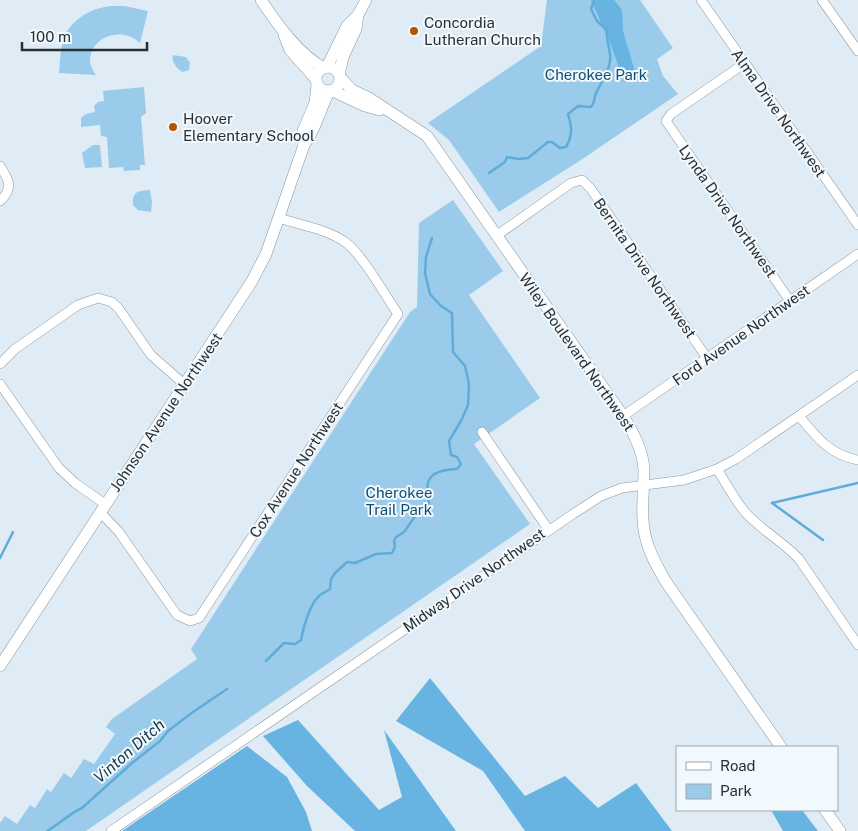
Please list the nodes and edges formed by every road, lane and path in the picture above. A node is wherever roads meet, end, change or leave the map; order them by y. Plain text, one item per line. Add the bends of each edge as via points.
1 (261, 0) edge
2 (366, 0) edge
3 (700, 0) edge
4 (822, 0) edge
5 (358, 15) junction
6 (283, 31) junction
7 (858, 51) edge
8 (745, 63) junction
9 (326, 67) junction
10 (340, 75) junction
11 (316, 82) junction
12 (331, 91) junction
13 (390, 113) junction
14 (304, 144) junction
15 (0, 166) edge
16 (0, 201) edge
17 (279, 218) junction
18 (858, 225) edge
19 (496, 236) junction
20 (858, 254) edge
21 (790, 301) junction
22 (707, 358) junction
23 (0, 364) edge
24 (858, 375) edge
25 (0, 384) edge
26 (185, 385) junction
27 (623, 416) junction
28 (799, 416) junction
29 (482, 432) dead end
30 (858, 460) edge
31 (716, 469) junction
32 (643, 484) junction
33 (103, 508) junction
34 (548, 529) junction
35 (858, 645) edge
36 (0, 666) edge
37 (780, 746) edge
38 (826, 811) edge
39 (111, 831) edge
40 (840, 831) edge

1 - 6 street
2 - 5 street
3 - 8 street, Alma Drive Northwest
4 - 7 street
5 - 9 street via 347,26
5 - 10 street
6 - 9 street via 309,59
6 - 11 street via 290,50
8 - 18 street, Alma Drive Northwest
8 - 21 street, Lynda Drive Northwest via 671,114 666,121
9 - 10 street
9 - 11 street via 318,72
10 - 12 street via 340,84
10 - 13 street, Wiley Boulevard Northwest via 352,90
11 - 12 street via 322,90
11 - 14 street, Johnson Avenue Northwest via 315,103 303,132
12 - 13 street, Wiley Boulevard Northwest
12 - 14 street, Johnson Avenue Northwest
13 - 19 street, Wiley Boulevard Northwest via 427,136
14 - 17 street, Johnson Avenue Northwest
15 - 16 street via 8,178 9,187
17 - 26 street, Johnson Avenue Northwest via 252,281
17 - 33 street, Cox Avenue Northwest via 328,233 345,242 358,255 398,314 199,618 190,622 177,614
19 - 22 street, Bernita Drive Northwest via 571,183 582,180
19 - 27 street, Wiley Boulevard Northwest
20 - 21 street, Ford Avenue Northwest
21 - 22 street, Ford Avenue Northwest
22 - 27 street, Ford Avenue Northwest
23 - 26 street via 15,349 78,305 98,298 112,302 119,309 151,355
24 - 28 street, Midway Drive Northwest
25 - 33 street via 59,468
26 - 33 street, Johnson Avenue Northwest
27 - 32 street, Wiley Boulevard Northwest via 640,451
28 - 30 street via 816,438 841,455
28 - 31 street, Midway Drive Northwest
29 - 34 street
31 - 32 street, Midway Drive Northwest via 684,480
31 - 35 street via 744,511 799,558
32 - 34 street, Midway Drive Northwest via 601,496
32 - 37 street, Wiley Boulevard Northwest via 645,538 652,558
33 - 36 street, Johnson Avenue Northwest
34 - 39 street, Midway Drive Northwest
38 - 40 street

